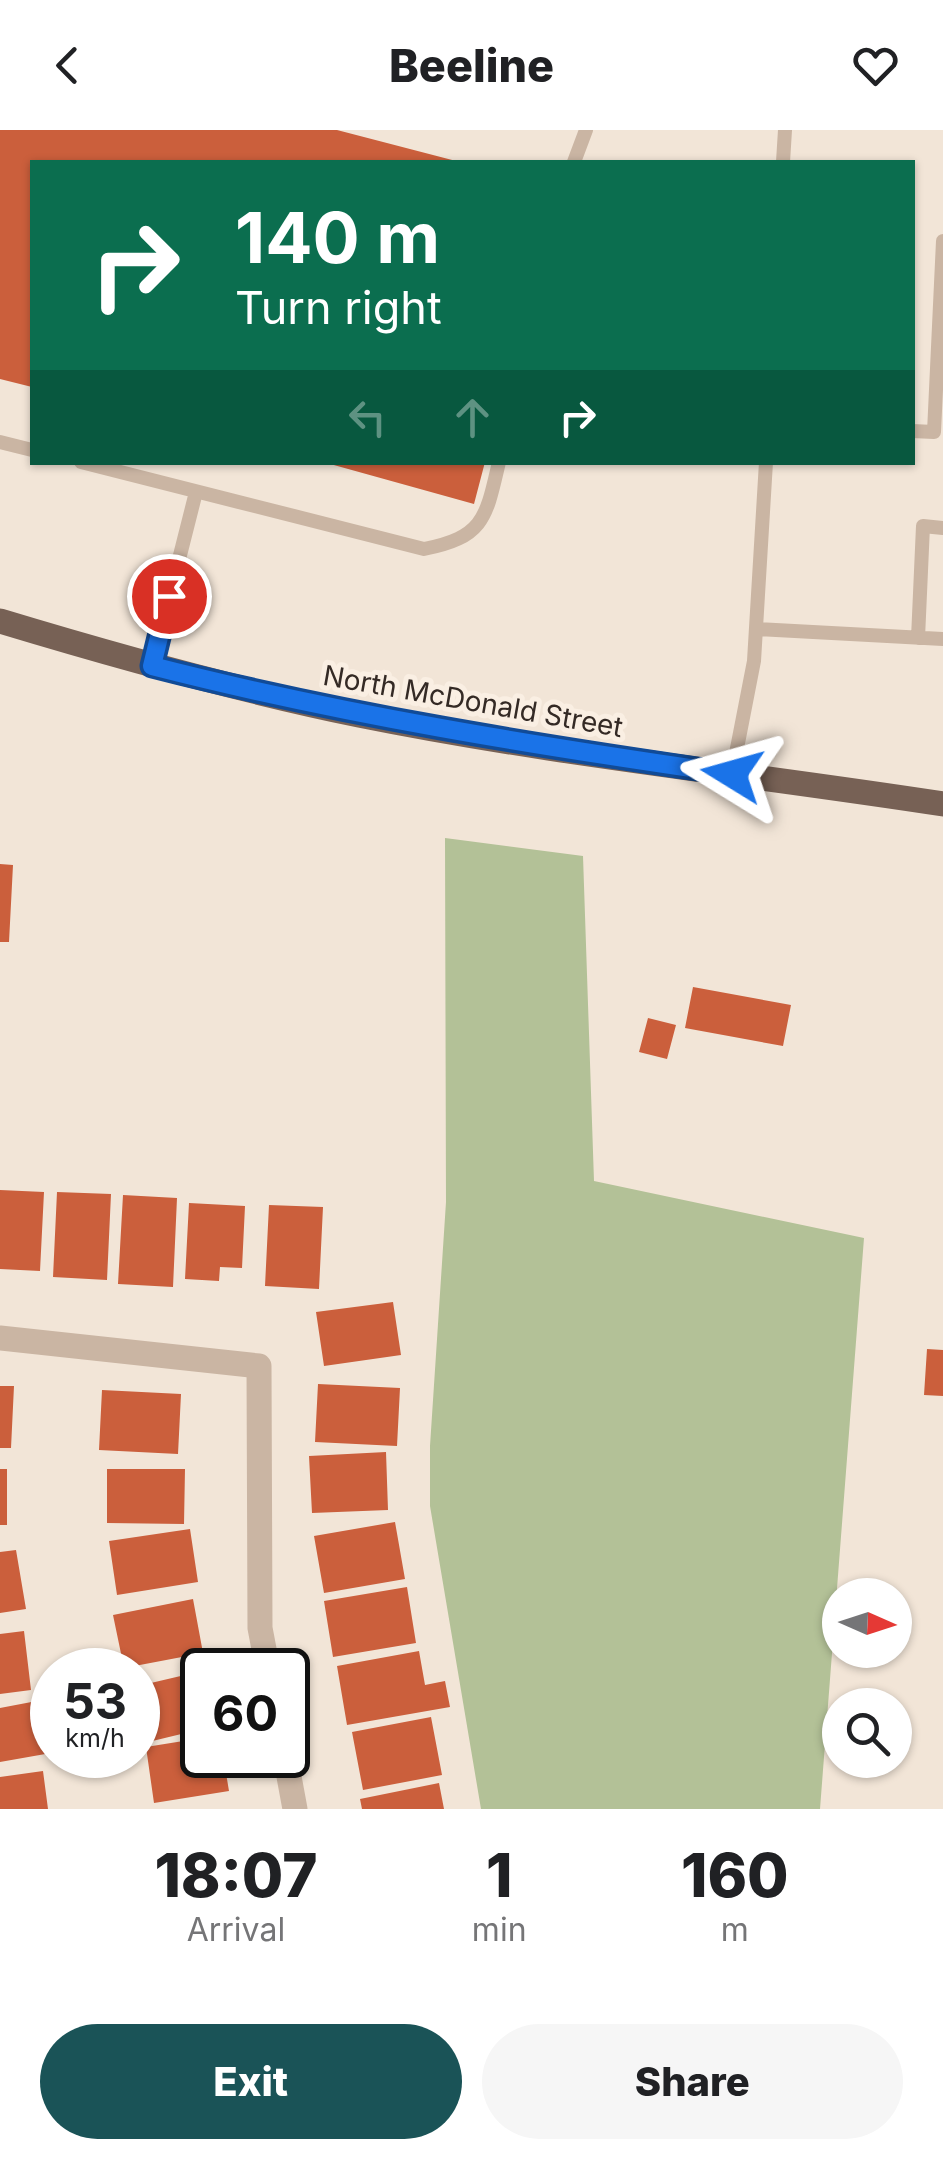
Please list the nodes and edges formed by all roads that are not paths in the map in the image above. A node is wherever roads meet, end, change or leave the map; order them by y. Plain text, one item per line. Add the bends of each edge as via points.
1 (586, 130) edge
2 (785, 130) edge
3 (575, 160) edge
4 (783, 160) edge
5 (943, 241) edge
6 (915, 431) edge
7 (0, 442) edge
8 (30, 450) edge
9 (92, 465) edge
10 (498, 465) edge
11 (766, 465) edge
12 (196, 492) junction
13 (943, 528) edge
14 (0, 621) edge
15 (756, 629) junction
16 (918, 638) junction
17 (943, 639) edge
18 (152, 666) junction
19 (732, 774) junction
20 (943, 804) edge
21 (0, 1338) edge
22 (264, 1648) edge
23 (289, 1778) edge
24 (295, 1809) edge

1 - 3 lane
2 - 4 lane
5 - 6 lane via 934,432
7 - 8 lane
9 - 12 lane
10 - 12 lane via 486,514 458,542 424,549
11 - 15 lane
12 - 18 lane
13 - 16 lane via 924,526
14 - 18 main road, North McDonald Street
15 - 16 lane
15 - 19 lane
16 - 17 lane
18 - 19 main road, North McDonald Street via 360,715
19 - 20 main road, North McDonald Street
21 - 22 street via 259,1366
23 - 24 street

